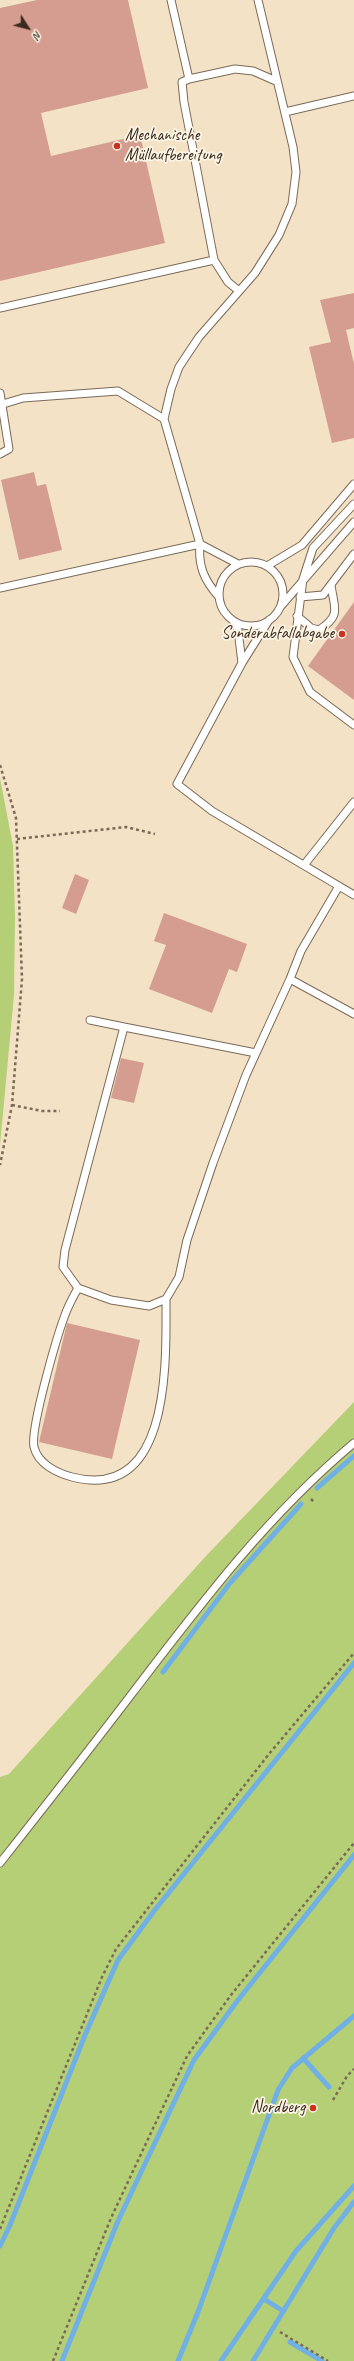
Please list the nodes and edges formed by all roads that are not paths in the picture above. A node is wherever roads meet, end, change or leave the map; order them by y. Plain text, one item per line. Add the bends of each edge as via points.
1 (171, 0) edge
2 (258, 0) edge
3 (189, 79) junction
4 (276, 81) junction
5 (354, 96) edge
6 (285, 112) junction
7 (214, 260) junction
8 (239, 291) junction
9 (0, 308) edge
10 (0, 393) edge
11 (1, 405) edge
12 (164, 419) junction
13 (0, 454) edge
14 (354, 484) edge
15 (354, 504) edge
16 (354, 522) edge
17 (200, 544) junction
18 (354, 554) edge
19 (238, 564) junction
20 (267, 566) junction
21 (303, 579) junction
22 (331, 585) junction
23 (0, 588) edge
24 (219, 597) junction
25 (300, 597) junction
26 (277, 611) junction
27 (297, 616) junction
28 (269, 620) junction
29 (234, 622) junction
30 (242, 663) junction
31 (354, 724) edge
32 (354, 802) edge
33 (304, 865) junction
34 (339, 886) junction
35 (354, 895) edge
36 (290, 979) junction
37 (354, 1014) edge
38 (90, 1020) dead end
39 (124, 1027) junction
40 (256, 1053) junction
41 (78, 1288) junction
42 (166, 1299) junction
43 (354, 1443) edge
44 (0, 1863) edge

1 - 3 lane
2 - 4 lane
3 - 4 lane via 235,69 253,71
3 - 7 lane via 182,82 184,102
4 - 6 lane
5 - 6 lane
6 - 8 lane via 296,172 292,204 279,235 255,273
7 - 8 lane via 228,282
7 - 9 lane
8 - 12 lane via 199,337 179,367
10 - 11 lane
11 - 12 lane via 23,398 118,391
11 - 13 lane via 9,449
12 - 17 lane
14 - 20 lane via 302,545
15 - 21 lane via 313,548
16 - 21 lane
17 - 19 lane
17 - 23 lane
17 - 24 lane via 198,562 211,588
18 - 22 lane
19 - 20 lane via 257,562
19 - 24 lane via 223,578
20 - 26 lane via 275,573 283,592
21 - 25 lane
21 - 26 lane
22 - 25 lane via 323,595
22 - 27 lane via 336,605 335,615 328,624 319,630 311,628
24 - 29 lane via 221,607
25 - 27 lane
26 - 28 lane
27 - 31 lane via 293,657 310,692
28 - 29 lane via 252,626
28 - 30 lane
29 - 30 lane via 238,630
30 - 33 lane via 177,784 212,810
32 - 33 lane
33 - 34 lane
34 - 35 lane
34 - 36 lane via 301,951
36 - 37 lane
36 - 40 lane
38 - 39 lane
39 - 40 lane
39 - 41 lane via 65,1250 63,1267
40 - 42 lane via 213,1162 187,1240 179,1277
41 - 42 lane via 111,1300 148,1306
41 - 42 lane via 61,1326 33,1438 38,1458 46,1465 72,1477 88,1480 105,1481 116,1478 128,1470 151,1435 159,1413 164,1386
43 - 44 lane via 320,1472 264,1528 184,1626

